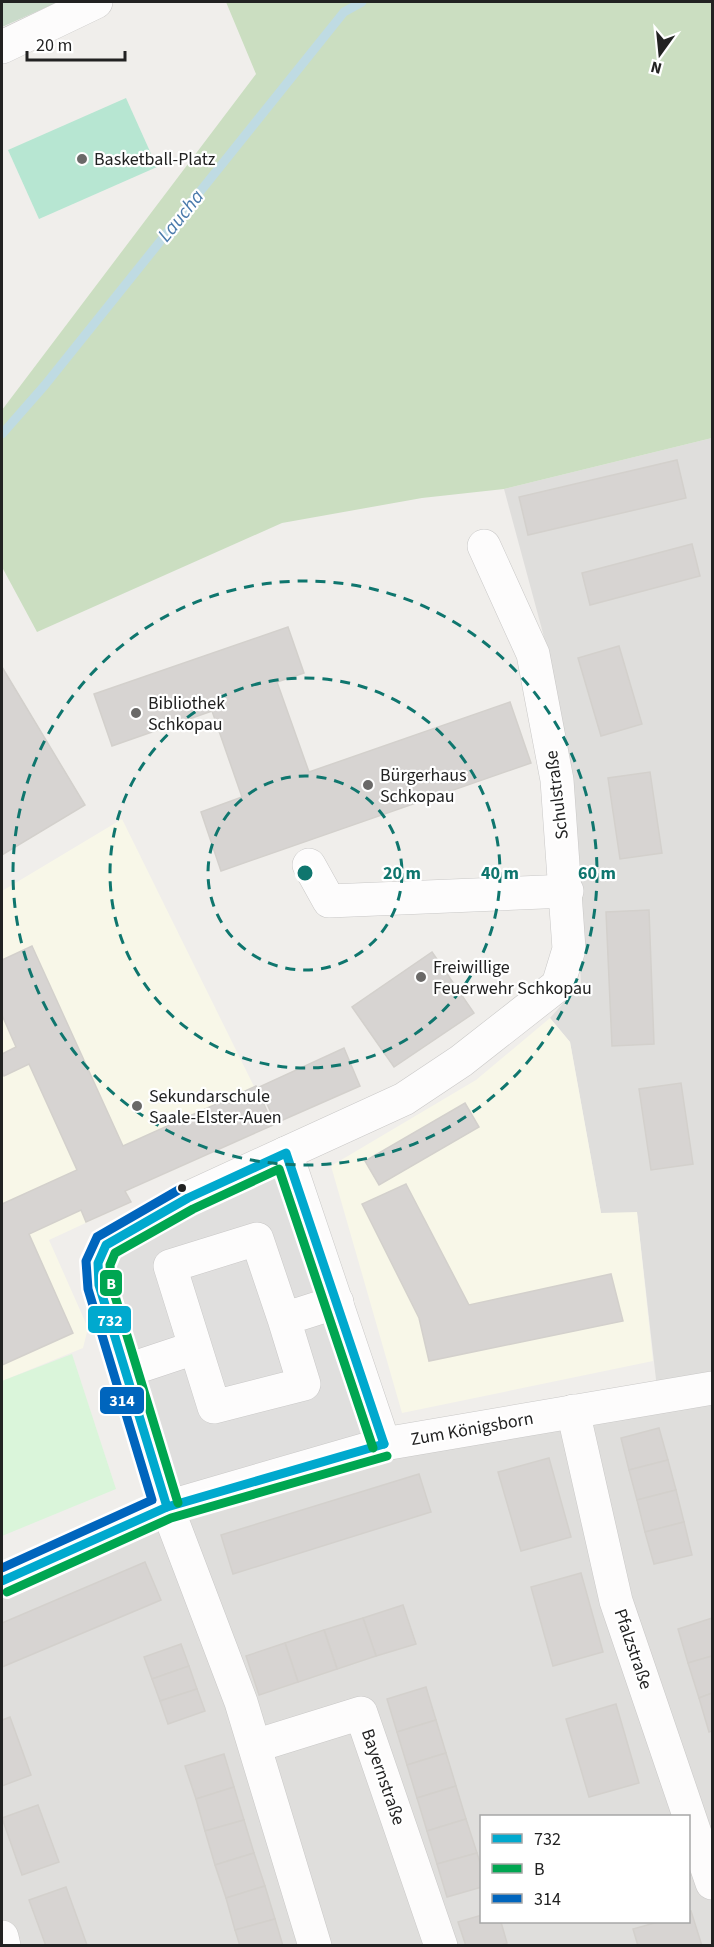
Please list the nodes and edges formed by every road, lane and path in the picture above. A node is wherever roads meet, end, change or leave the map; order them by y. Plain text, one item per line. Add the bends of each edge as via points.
1 (96, 2) edge
2 (2, 47) edge
3 (484, 546) dead end
4 (309, 865) dead end
5 (567, 891) junction
6 (286, 1153) junction
7 (337, 1302) junction
8 (284, 1319) junction
9 (194, 1348) junction
10 (125, 1371) junction
11 (712, 1388) edge
12 (573, 1411) junction
13 (384, 1444) junction
14 (167, 1507) junction
15 (2, 1581) edge
16 (255, 1746) junction
17 (689, 1815) edge
18 (690, 1818) edge
19 (712, 1883) edge
20 (2, 1937) edge
21 (4, 1946) edge
22 (315, 1946) edge
23 (441, 1946) edge

1 - 2 street
3 - 5 street, Schulstraße via 538,669 557,780
4 - 5 street via 329,901
5 - 6 street, Schulstraße via 569,949 558,985 461,1061 404,1099
6 - 7 street
6 - 10 street, Schulstraße via 188,1198 106,1245 98,1263 99,1285
7 - 8 street
7 - 13 street
8 - 9 street via 304,1384 214,1407
8 - 9 street via 257,1239 170,1266
9 - 10 street
10 - 14 street, Schulstraße
11 - 12 street, Zum Königsborn
12 - 13 street, Zum Königsborn
12 - 17 street, Pfalzstraße via 616,1601
13 - 14 street, Zum Königsborn
14 - 15 street, Zum Königsborn
14 - 16 street
16 - 22 street
16 - 23 street, Bayernstraße via 361,1713
18 - 19 street, Pfalzstraße
20 - 21 street

